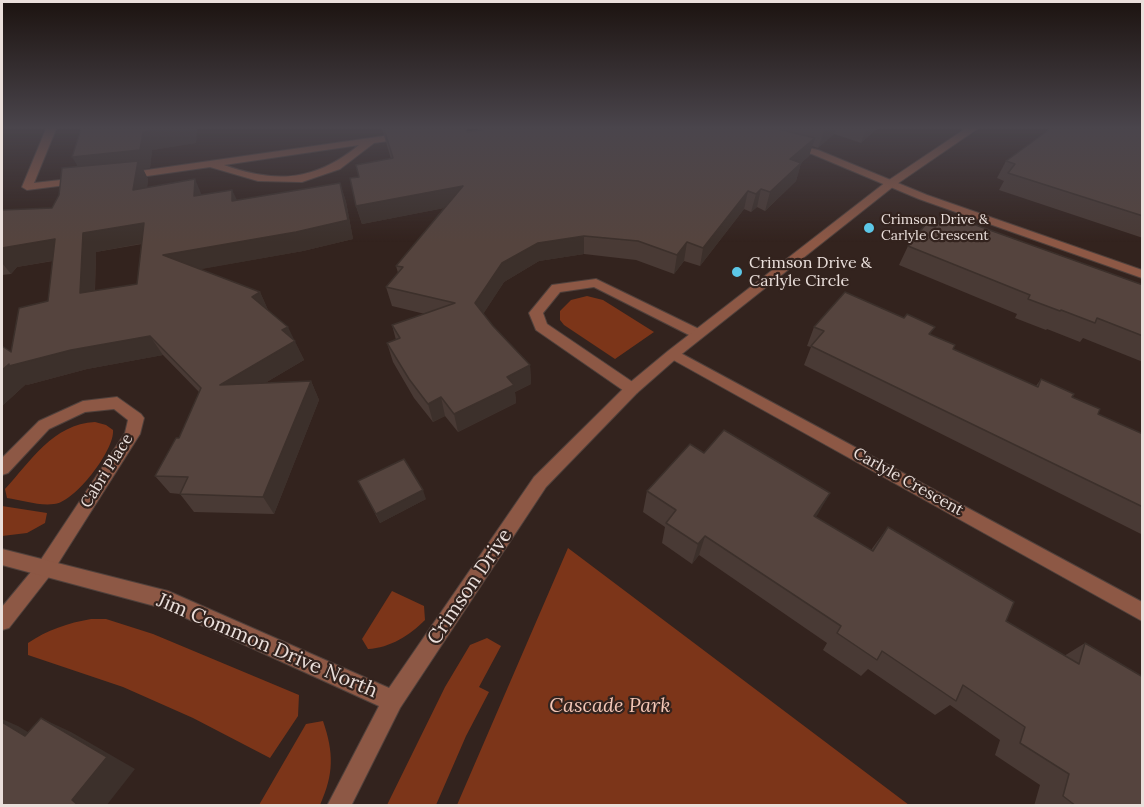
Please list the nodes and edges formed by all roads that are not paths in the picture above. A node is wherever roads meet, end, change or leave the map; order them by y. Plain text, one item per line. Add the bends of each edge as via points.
1 (35, 167) edge
2 (193, 167) edge
3 (219, 167) edge
4 (335, 167) edge
5 (849, 167) edge
6 (916, 167) edge
7 (120, 177) edge
8 (85, 181) edge
9 (890, 184) junction
10 (1143, 274) edge
11 (698, 334) junction
12 (673, 354) junction
13 (632, 389) junction
14 (2, 468) edge
15 (2, 557) edge
16 (46, 567) junction
17 (1143, 612) edge
18 (2, 621) edge
19 (393, 701) junction
20 (338, 806) edge

1 - 8 street via 27,187
2 - 7 street
3 - 4 street via 275,182
5 - 9 street
6 - 9 street, Crimson Drive
9 - 10 street
9 - 11 street, Crimson Drive
11 - 12 street, Crimson Drive
11 - 13 street via 596,283 555,288 536,313 541,327
12 - 13 street, Crimson Drive
12 - 17 street, Carlyle Crescent
13 - 19 street, Crimson Drive via 540,482
14 - 16 street, Cabri Place via 44,424 82,407 117,403 136,418 132,434
15 - 16 street, Jim Common Drive North
16 - 18 street
16 - 19 street, Jim Common Drive North via 168,600
19 - 20 street, Crimson Drive

